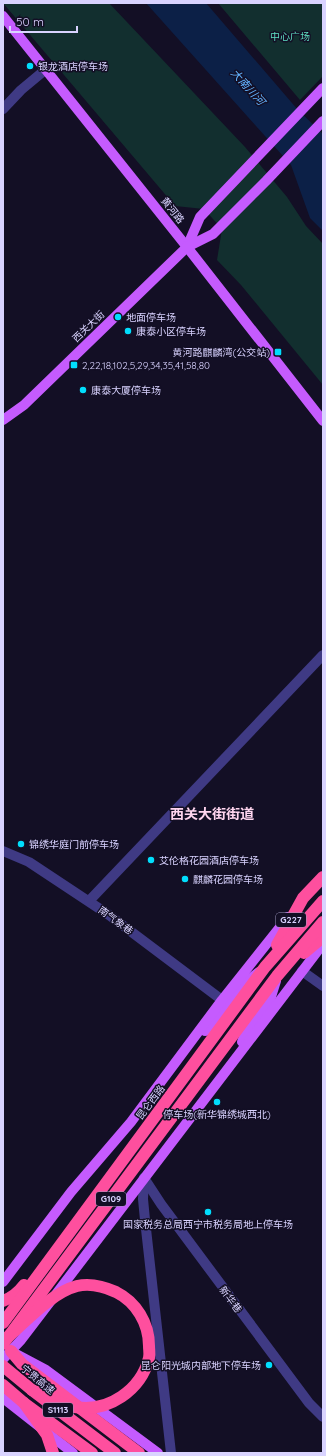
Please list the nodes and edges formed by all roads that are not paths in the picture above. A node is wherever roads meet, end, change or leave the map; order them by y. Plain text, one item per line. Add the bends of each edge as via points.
1 (3, 16) edge
2 (45, 70) junction
3 (323, 88) edge
4 (3, 109) edge
5 (323, 121) edge
6 (187, 247) junction
7 (3, 420) edge
8 (323, 421) edge
9 (323, 655) edge
10 (3, 851) edge
11 (323, 877) edge
12 (303, 898) junction
13 (89, 901) junction
14 (323, 901) edge
15 (323, 922) edge
16 (323, 937) edge
17 (323, 944) edge
18 (265, 967) junction
19 (302, 971) junction
20 (278, 976) junction
21 (323, 986) edge
22 (222, 1000) junction
23 (179, 1056) junction
24 (233, 1062) junction
25 (144, 1178) junction
26 (98, 1192) junction
27 (3, 1282) edge
28 (3, 1301) edge
29 (3, 1322) edge
30 (6, 1347) edge
31 (3, 1366) edge
32 (3, 1385) edge
33 (32, 1390) junction
34 (3, 1398) edge
35 (24, 1402) junction
36 (323, 1417) edge
37 (53, 1453) edge
38 (73, 1453) edge
39 (92, 1453) edge
40 (115, 1453) edge
41 (139, 1453) edge
42 (158, 1453) edge
43 (171, 1453) edge

1 - 2 main road, 黄河路
2 - 4 street
2 - 6 main road, 黄河路
3 - 6 main road, 西关大街 via 200,217
5 - 6 main road, 西关大街 via 213,234
6 - 7 main road, 西关大街 via 24,405
6 - 8 main road, 黄河路
9 - 13 street
10 - 13 street, 南气象巷 via 29,862
11 - 12 highway, G227
12 - 18 highway, G227
12 - 22 main road
13 - 22 street, 南气象巷
14 - 18 highway, 昆仑西路 / G109
15 - 20 highway, G109
16 - 20 highway
17 - 19 main road
18 - 23 main road via 242,984 218,1017
18 - 26 highway, 昆仑西路 / G109
19 - 21 street
19 - 24 main road
20 - 24 main road via 270,1000 245,1034
20 - 30 highway, G109, bridge
22 - 23 main road
23 - 27 main road via 131,1122 71,1192
24 - 25 main road
25 - 30 main road via 21,1340
25 - 36 street, 新华巷 via 174,1223 309,1403
25 - 43 street via 145,1220
26 - 28 highway via 80,1208 20,1290
26 - 29 highway, 昆仑西路 / G109
30 - 33 highway, bridge via 44,1304 60,1292 78,1286 93,1285 124,1296 146,1323 150,1357 131,1390 115,1401 98,1408 76,1407
30 - 41 highway via 22,1364
30 - 42 main road via 46,1370
31 - 33 highway, 宁贵高速 / S1113
32 - 35 highway, S1113
33 - 40 highway, 宁贵高速 / S1113, bridge
34 - 38 main road
35 - 37 highway, bridge via 47,1435
35 - 39 highway, S1113

